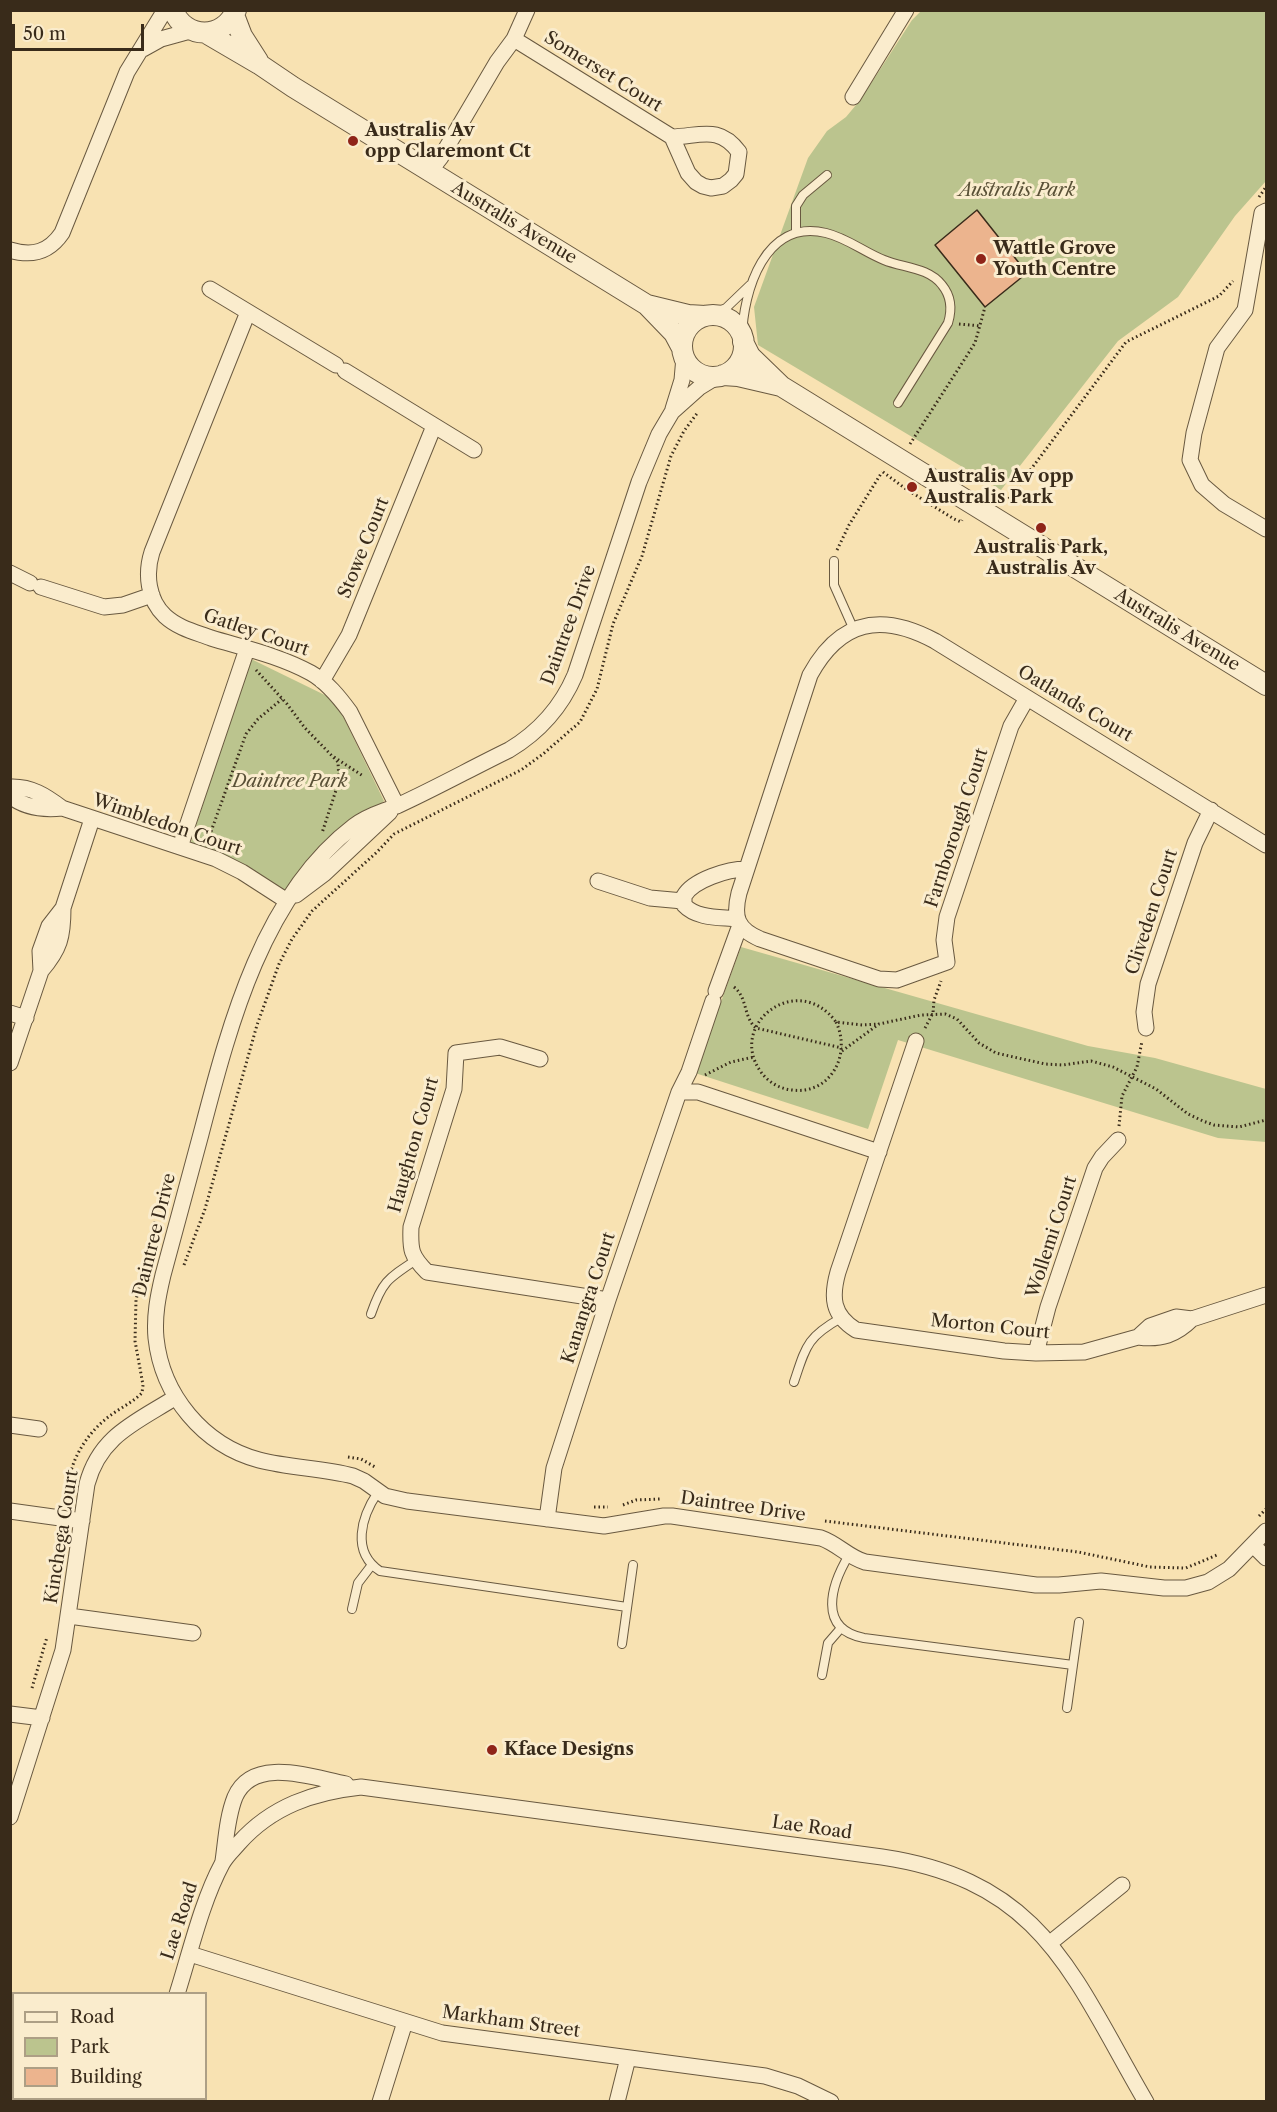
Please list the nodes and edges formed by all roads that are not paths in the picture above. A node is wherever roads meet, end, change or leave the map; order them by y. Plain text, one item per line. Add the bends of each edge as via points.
1 (165, 10) edge
2 (173, 10) edge
3 (527, 10) edge
4 (901, 12) edge
5 (235, 13) edge
6 (198, 32) junction
7 (514, 39) junction
8 (140, 50) junction
9 (259, 64) junction
10 (853, 97) dead end
11 (672, 137) junction
12 (430, 171) junction
13 (827, 175) dead end
14 (1262, 206) edge
15 (796, 233) junction
16 (10, 250) edge
17 (751, 284) junction
18 (210, 289) dead end
19 (646, 305) junction
20 (248, 312) junction
21 (708, 315) junction
22 (743, 340) junction
23 (683, 353) junction
24 (721, 375) junction
25 (781, 386) junction
26 (898, 404) dead end
27 (672, 412) junction
28 (434, 426) junction
29 (474, 450) dead end
30 (1266, 529) edge
31 (834, 561) road end
32 (10, 573) edge
33 (152, 595) junction
34 (854, 630) junction
35 (247, 649) junction
36 (322, 681) junction
37 (1266, 685) edge
38 (1027, 698) junction
39 (10, 787) edge
40 (10, 796) edge
41 (397, 806) junction
42 (62, 808) junction
43 (1210, 810) junction
44 (92, 819) junction
45 (1266, 845) edge
46 (180, 847) junction
47 (746, 869) junction
48 (597, 881) dead end
49 (287, 901) junction
50 (683, 901) junction
51 (738, 922) junction
52 (716, 991) joint
53 (10, 1013) edge
54 (26, 1018) junction
55 (1146, 1028) road end
56 (916, 1041) road end
57 (540, 1059) dead end
58 (10, 1064) edge
59 (679, 1092) junction
60 (1118, 1140) road end
61 (879, 1152) junction
62 (416, 1260) junction
63 (1266, 1294) edge
64 (608, 1300) junction
65 (371, 1314) dead end
66 (841, 1318) junction
67 (1036, 1353) junction
68 (794, 1382) dead end
69 (176, 1397) junction
70 (10, 1425) edge
71 (39, 1429) dead end
72 (378, 1492) junction
73 (10, 1511) edge
74 (547, 1519) junction
75 (82, 1521) junction
76 (1260, 1526) edge
77 (1253, 1545) junction
78 (849, 1556) junction
79 (1266, 1558) edge
80 (633, 1565) dead end
81 (371, 1566) junction
82 (627, 1607) junction
83 (352, 1609) dead end
84 (69, 1616) junction
85 (1079, 1622) dead end
86 (841, 1628) junction
87 (193, 1633) dead end
88 (622, 1644) dead end
89 (1073, 1665) junction
90 (822, 1675) dead end
91 (1067, 1708) dead end
92 (10, 1714) edge
93 (42, 1718) junction
94 (361, 1787) junction
95 (10, 1817) edge
96 (223, 1862) junction
97 (1122, 1886) dead end
98 (1050, 1943) junction
99 (190, 1954) junction
100 (178, 1992) edge
101 (405, 2022) junction
102 (628, 2058) junction
103 (380, 2102) edge
104 (617, 2102) edge
105 (831, 2102) edge
106 (1146, 2102) edge

1 - 8 street
2 - 6 street, Australis Avenue via 178,21
3 - 7 street
4 - 10 street
5 - 6 street via 220,30
5 - 9 street, Australis Avenue via 242,36
6 - 8 street via 160,39
6 - 9 street, Australis Avenue
7 - 11 street, Somerset Court
7 - 12 street
8 - 16 street via 63,233 41,252
9 - 12 street, Australis Avenue
11 - 11 street, Somerset Court via 696,182 711,188 723,186 736,174 739,152 724,137
12 - 19 street, Australis Avenue
13 - 15 lane via 796,206
14 - 30 street via 1245,310 1217,348 1190,460 1202,485 1224,504
15 - 17 lane via 766,254
15 - 26 lane via 837,236 882,260 925,272 935,278 948,296 948,323
17 - 21 lane via 726,308
17 - 22 lane
18 - 20 street
19 - 21 street, Australis Avenue via 688,315
19 - 23 street, Australis Avenue via 674,333
20 - 28 street
20 - 33 street via 152,552 148,570
21 - 22 street via 733,322
21 - 23 street via 689,326 683,338
22 - 24 street via 740,360
22 - 25 street, Australis Avenue via 750,356
23 - 24 street via 700,374
23 - 27 street, Daintree Drive via 680,387
24 - 25 street, Australis Avenue
24 - 27 street, Daintree Drive via 700,387
25 - 37 street, Australis Avenue
27 - 41 street, Daintree Drive via 646,464 575,675 560,704 525,740
28 - 29 street
28 - 36 street, Stowe Court via 349,635
31 - 34 lane via 834,585
32 - 33 street via 104,607 123,606
33 - 35 street, Gatley Court via 173,622
34 - 38 street, Oatlands Court via 880,624 907,627
34 - 47 street, Oatlands Court via 828,648 810,675
35 - 36 street, Gatley Court via 301,668
35 - 46 street
36 - 41 street, Gatley Court via 350,712
38 - 43 street, Oatlands Court
38 - 51 street, Farnborough Court via 1011,726 947,916 947,962 897,980 879,979 760,939
39 - 42 street, Wimbledon Court via 46,795
40 - 42 street, Wimbledon Court via 41,810
41 - 49 street, Daintree Drive via 369,816 329,846
42 - 44 street, Wimbledon Court
43 - 45 street, Oatlands Court
43 - 55 street, Cliveden Court via 1195,843 1148,984
44 - 46 street, Wimbledon Court
44 - 54 street via 63,908 49,926 40,951 41,971
46 - 49 street, Wimbledon Court via 228,865
47 - 50 street via 726,870 692,887
47 - 51 street, Oatlands Court via 736,903
48 - 50 street via 650,898
49 - 69 street, Daintree Drive via 258,955 228,1040 159,1292 155,1321 158,1350
50 - 51 street via 687,909 702,915
51 - 52 street, Oatlands Court
52 - 59 street, Kanangra Court
53 - 54 street
54 - 58 street
56 - 61 street
57 - 62 street, Haughton Court via 500,1047 456,1053 454,1089 411,1227 410,1247
59 - 61 street via 698,1092
59 - 64 street, Kanangra Court
60 - 67 street, Wollemi Court via 1095,1168
61 - 66 street via 834,1289
62 - 64 street via 427,1272 446,1276
62 - 65 lane via 382,1286
63 - 67 street, Morton Court via 1192,1318 1176,1317 1150,1326 1138,1336 1084,1352
64 - 74 street, Kanangra Court via 554,1468
66 - 67 street, Morton Court via 856,1330
66 - 68 lane via 811,1339
69 - 72 street, Daintree Drive via 198,1426 243,1455 353,1476
69 - 75 street, Kinchega Court via 120,1432 101,1451 91,1470
70 - 71 street
72 - 74 street, Daintree Drive via 399,1500
72 - 81 lane via 366,1516 362,1537 363,1553
73 - 75 street
74 - 78 street, Daintree Drive via 604,1526 672,1516 821,1538
75 - 84 street, Kinchega Court
76 - 77 street, Daintree Drive
77 - 78 street, Daintree Drive via 1219,1577 1198,1586 1175,1588 1101,1581 1051,1586 1025,1584
77 - 79 street
78 - 86 lane via 834,1590 832,1612
80 - 82 lane
81 - 82 lane via 389,1574
81 - 83 lane via 358,1583
82 - 88 lane
84 - 87 street, Kinchega Court
84 - 93 street, Kinchega Court
85 - 89 lane
86 - 89 lane via 864,1638
86 - 90 lane via 828,1643
89 - 91 lane
92 - 93 street
93 - 95 street, Kinchega Court
94 - 96 street, Lae Road via 318,1794 278,1810 246,1835
94 - 96 street, Lae Road via 280,1771 263,1772 247,1780 236,1794 230,1813
94 - 98 street, Lae Road via 923,1864 962,1877 992,1893
96 - 99 street, Lae Road via 210,1889
97 - 98 street
98 - 106 street, Lae Road
99 - 100 street, Lae Road
99 - 101 street, Markham Street
101 - 102 street, Markham Street via 464,2037
101 - 103 street
102 - 104 street
102 - 105 street, Markham Street via 765,2076

